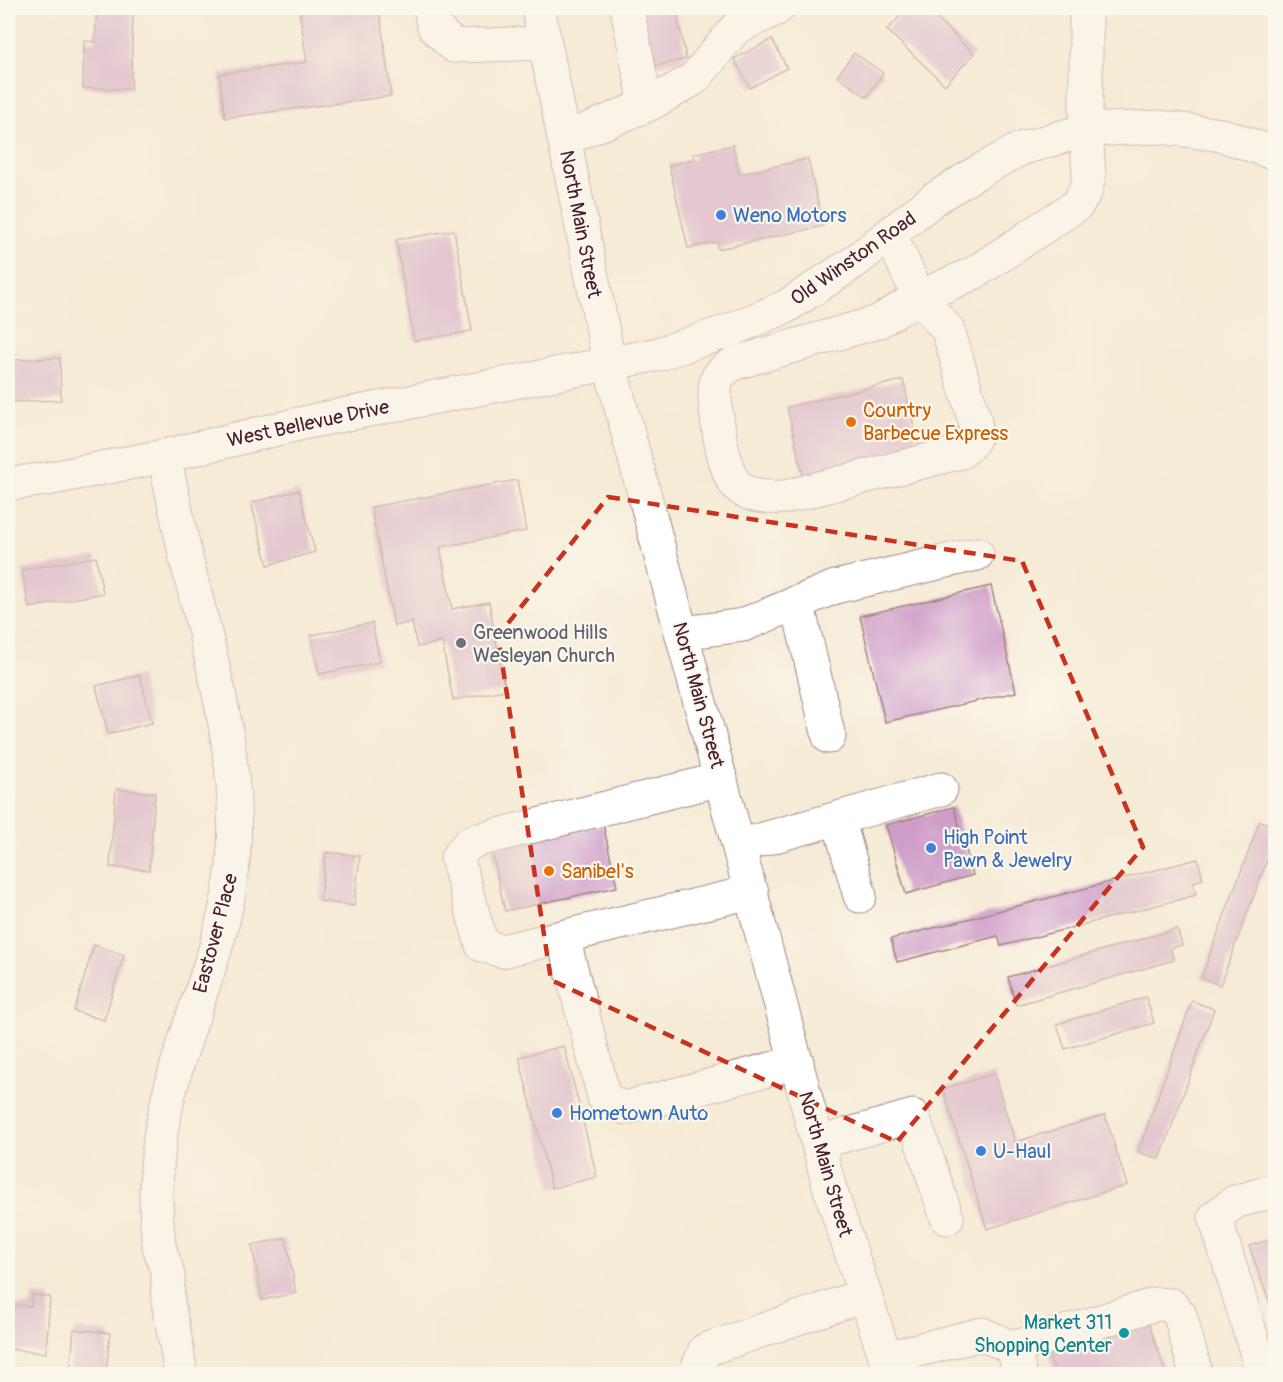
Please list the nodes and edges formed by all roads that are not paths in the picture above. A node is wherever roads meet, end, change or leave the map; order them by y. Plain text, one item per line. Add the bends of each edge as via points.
1 (430, 8) edge
2 (538, 8) edge
3 (627, 8) edge
4 (778, 8) edge
5 (1086, 8) edge
6 (545, 43) junction
7 (646, 105) junction
8 (1086, 130) junction
9 (564, 139) junction
10 (1275, 154) edge
11 (890, 234) junction
12 (919, 297) junction
13 (609, 362) junction
14 (164, 456) junction
15 (8, 484) edge
16 (977, 554) dead end
17 (797, 602) junction
18 (683, 633) junction
19 (829, 737) dead end
20 (721, 779) junction
21 (940, 789) dead end
22 (838, 818) junction
23 (739, 846) junction
24 (752, 892) junction
25 (860, 896) dead end
26 (563, 937) junction
27 (797, 1062) junction
28 (818, 1143) junction
29 (1275, 1190) edge
30 (947, 1218) dead end
31 (865, 1295) junction
32 (1016, 1361) edge
33 (888, 1366) edge
34 (180, 1374) edge
35 (695, 1374) edge
36 (1196, 1374) edge
37 (1263, 1374) edge

1 - 6 street via 434,27 454,46
2 - 6 street, North Main Street
3 - 7 street
4 - 7 street via 736,28 694,79
5 - 8 street
6 - 9 street, North Main Street
7 - 9 street
8 - 10 street, Old Winston Road via 1159,127 1222,135
8 - 11 street, Old Winston Road via 1020,149 934,199
8 - 12 street via 1089,175 1077,205 974,273
9 - 13 street, North Main Street
11 - 12 street
11 - 13 street, Old Winston Road via 787,306 659,354
12 - 12 street via 878,322 735,363 721,372 714,408 733,481 754,495 785,497 961,452 973,444 975,421 948,330
13 - 14 street, West Bellevue Drive via 312,421
13 - 18 street, North Main Street
14 - 15 street, West Bellevue Drive
14 - 34 street, Eastover Place via 214,663 230,749 233,824 233,864 223,917 178,1054 164,1108 159,1148 159,1246 168,1274
16 - 17 street via 835,587
17 - 18 street via 743,625
17 - 19 street
18 - 20 street, North Main Street
20 - 23 street, North Main Street
20 - 26 street via 470,842 457,858 482,945 502,951
21 - 22 street
22 - 23 street
22 - 25 street
23 - 24 street, North Main Street
24 - 26 street
24 - 27 street, North Main Street
26 - 27 street via 604,1097 613,1104 626,1108
27 - 28 street, North Main Street
28 - 30 street via 913,1116
28 - 31 street, North Main Street
29 - 37 street via 1235,1202 1215,1217
31 - 33 street, North Main Street
31 - 35 street via 705,1350
32 - 33 street via 982,1334
32 - 36 street via 1156,1304 1171,1305 1180,1315

